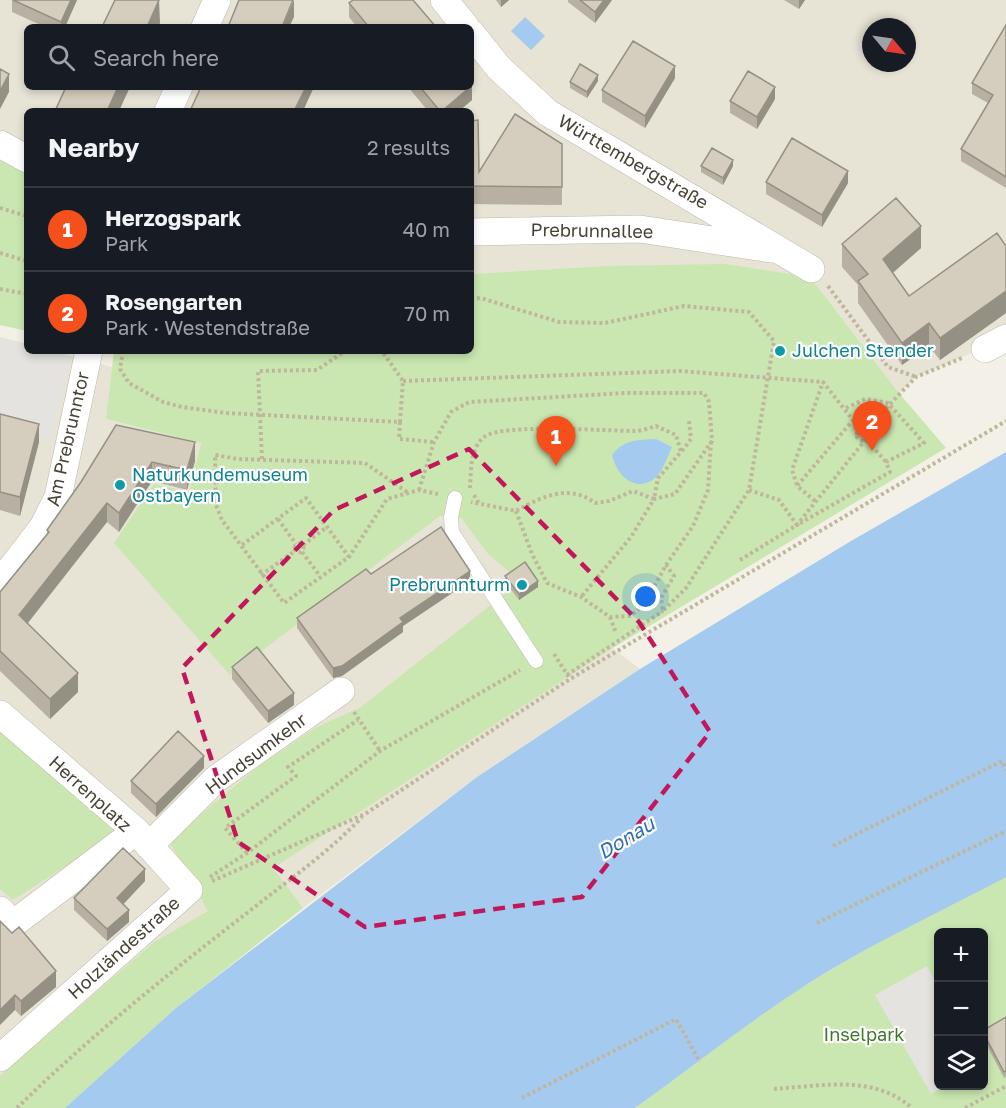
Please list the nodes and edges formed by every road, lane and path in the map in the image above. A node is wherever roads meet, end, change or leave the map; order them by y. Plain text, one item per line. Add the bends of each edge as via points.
1 (217, 0) edge
2 (444, 0) edge
3 (206, 24) edge
4 (464, 24) edge
5 (474, 37) edge
6 (178, 90) edge
7 (169, 108) edge
8 (0, 144) edge
9 (24, 157) edge
10 (0, 208) edge
11 (24, 215) edge
12 (474, 232) edge
13 (784, 251) junction
14 (0, 253) edge
15 (24, 260) edge
16 (811, 269) joint
17 (0, 289) edge
18 (24, 293) edge
19 (474, 299) edge
20 (996, 343) edge
21 (88, 354) edge
22 (122, 354) edge
23 (341, 354) edge
24 (384, 354) edge
25 (767, 377) junction
26 (916, 377) junction
27 (403, 381) junction
28 (823, 382) junction
29 (888, 403) junction
30 (844, 409) junction
31 (261, 415) junction
32 (853, 420) junction
33 (689, 421) dead end
34 (1006, 421) edge
35 (400, 422) junction
36 (863, 430) junction
37 (867, 439) junction
38 (711, 441) junction
39 (434, 442) junction
40 (681, 452) junction
41 (262, 459) junction
42 (886, 462) junction
43 (797, 486) junction
44 (470, 488) dead end
45 (750, 490) junction
46 (407, 492) junction
47 (455, 498) dead end
48 (654, 499) junction
49 (815, 502) junction
50 (278, 519) junction
51 (797, 525) junction
52 (327, 527) junction
53 (296, 544) junction
54 (242, 545) junction
55 (303, 545) junction
56 (295, 551) junction
57 (302, 552) junction
58 (349, 557) junction
59 (740, 560) dead end
60 (666, 565) junction
61 (261, 575) junction
62 (320, 576) junction
63 (0, 583) edge
64 (581, 597) junction
65 (663, 611) junction
66 (610, 617) junction
67 (616, 633) dead end
68 (536, 661) junction
69 (568, 677) junction
70 (341, 691) joint
71 (0, 714) edge
72 (358, 720) junction
73 (380, 752) junction
74 (1006, 770) edge
75 (365, 814) junction
76 (1006, 831) edge
77 (142, 839) junction
78 (833, 846) dead end
79 (247, 854) junction
80 (189, 890) junction
81 (4, 923) edge
82 (818, 923) dead end
83 (0, 1058) edge
84 (700, 1062) dead end
85 (1006, 1086) edge
86 (774, 1089) dead end
87 (522, 1098) dead end
88 (17, 1108) edge
89 (912, 1108) edge
90 (965, 1108) edge

1 - 3 street
2 - 4 street
5 - 13 street, Württembergstraße via 499,68 548,113
6 - 7 street
8 - 9 street
10 - 11 path
12 - 13 street, Prebrunnallee via 640,230
13 - 16 street, Württembergstraße
14 - 15 path
16 - 26 path via 836,295 888,367
17 - 18 path
19 - 25 path via 481,298 559,322 605,324 684,306 749,312 774,340
20 - 26 path
21 - 63 street, Am Prebrunntor via 58,497 43,527
22 - 31 path via 120,369 129,383 164,402
23 - 31 path via 317,370 258,371
24 - 27 path
25 - 27 path via 680,371
25 - 28 path
25 - 45 path
26 - 29 path
27 - 35 path
28 - 30 path
28 - 43 path via 792,470
29 - 30 path via 865,399
29 - 36 path
29 - 42 path via 924,443
30 - 32 path
31 - 35 path
31 - 41 path
32 - 36 path
32 - 43 path
33 - 40 path via 691,439
34 - 69 path
35 - 39 path via 399,439
36 - 37 path
36 - 37 path via 856,436 858,440
37 - 42 path
37 - 49 path
38 - 39 path via 709,402 704,393 684,393 469,402 451,412
38 - 48 path via 675,494
38 - 60 path via 708,490 693,526
39 - 46 path via 419,490
40 - 44 path via 676,435 656,426 637,431 512,429 485,436 474,449
40 - 48 path via 658,478
41 - 46 path via 365,463
41 - 54 path via 215,455 216,505 222,520
42 - 51 path via 890,472
43 - 49 path
45 - 51 path via 779,500
45 - 65 path via 686,588
46 - 58 path via 387,499
47 - 68 lane via 450,517 452,532
48 - 64 path via 631,537
48 - 64 path via 633,491 595,503 583,494 569,493 542,497 516,511 547,583
49 - 51 path
50 - 52 path via 306,498
50 - 53 path
50 - 54 path
51 - 59 path
52 - 55 path
52 - 58 path
53 - 55 path
53 - 56 path
54 - 61 path
55 - 57 path
56 - 57 path
56 - 61 path
57 - 62 path
58 - 62 path
60 - 65 path via 674,576 661,598
60 - 66 path via 645,605 630,615
61 - 62 path via 284,603
64 - 66 path
65 - 69 path
66 - 67 path
68 - 69 path via 552,651
68 - 73 path
69 - 75 path
70 - 72 path
70 - 77 street, Hundsumkehr via 216,779
71 - 77 street, Herrenplatz
72 - 73 path
72 - 79 path via 288,766 296,776 225,828
73 - 79 path
74 - 78 path via 1002,761
75 - 80 path
75 - 88 path via 333,847 124,1012
76 - 82 path
77 - 80 street, Holzländestraße
77 - 81 street, Herrenplatz
79 - 80 path
80 - 83 street, Holzländestraße
84 - 87 path via 676,1019
85 - 90 path
86 - 89 path via 863,1084 891,1092

